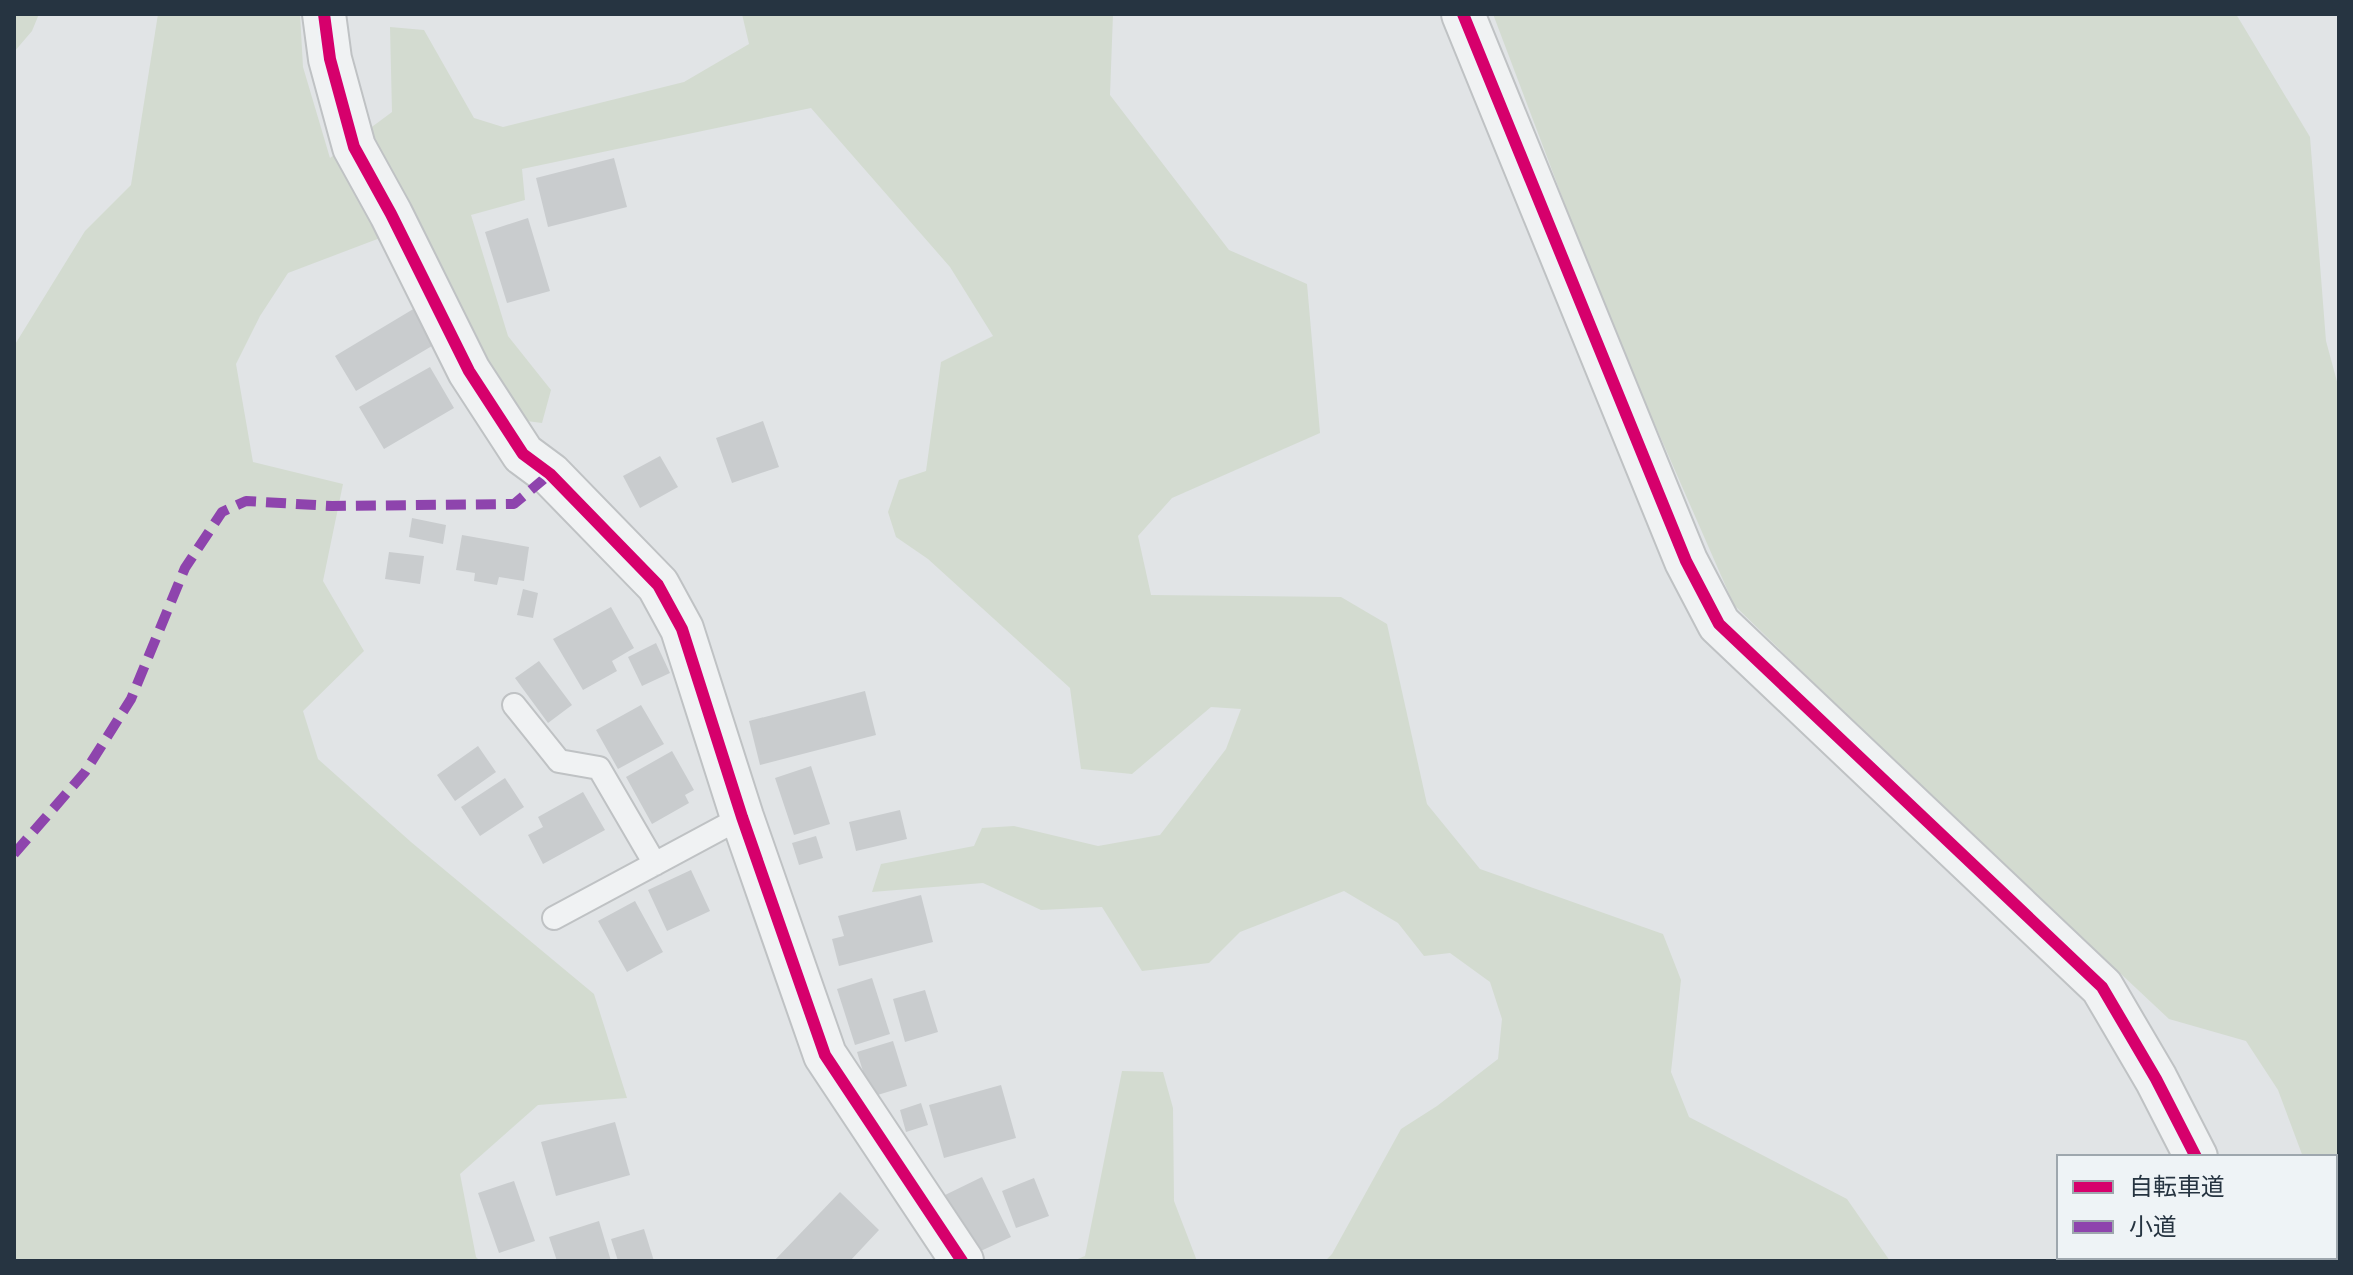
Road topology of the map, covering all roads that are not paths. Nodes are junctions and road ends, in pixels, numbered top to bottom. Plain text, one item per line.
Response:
1 (324, 14) edge
2 (1463, 14) edge
3 (514, 705) dead end
4 (742, 817) junction
5 (655, 864) junction
6 (554, 918) dead end
7 (2195, 1155) edge
8 (962, 1261) edge

1 - 4 street
2 - 7 street
3 - 5 lane
4 - 5 lane
4 - 8 street
5 - 6 lane

